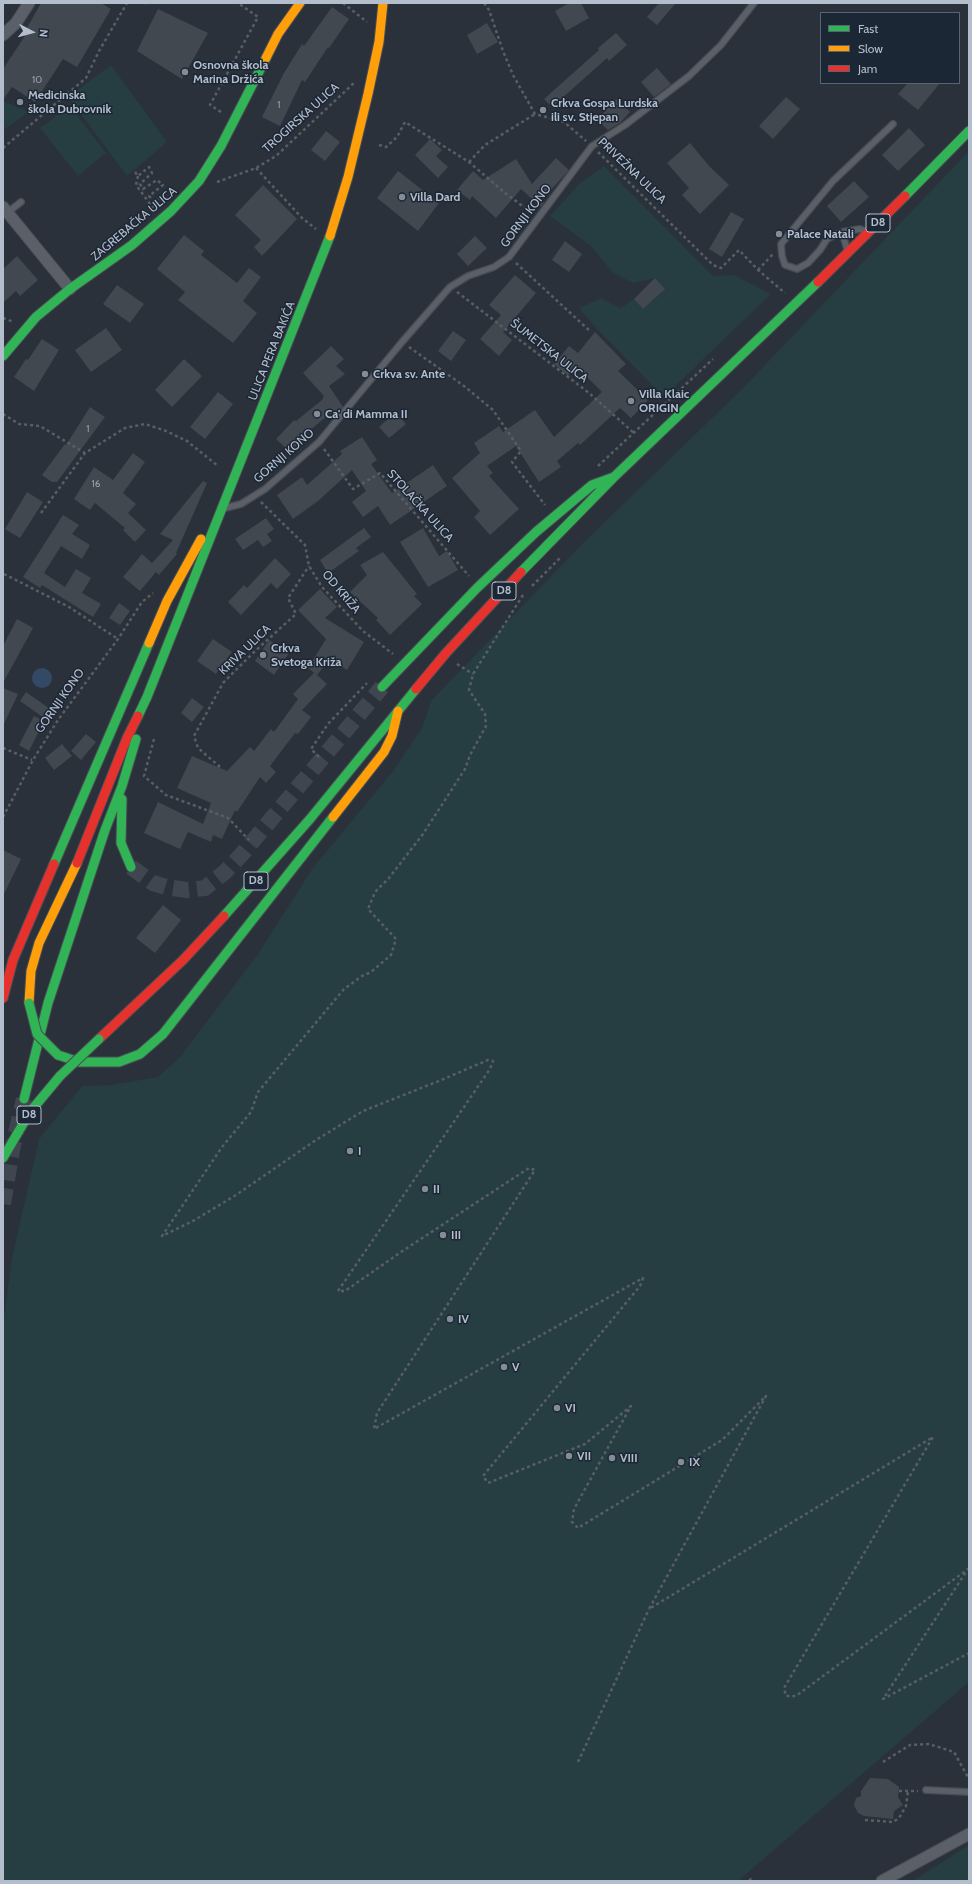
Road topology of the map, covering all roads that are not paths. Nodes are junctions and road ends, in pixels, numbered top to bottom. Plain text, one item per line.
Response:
1 (29, 3) edge
2 (300, 3) edge
3 (754, 3) edge
4 (381, 6) edge
5 (3, 35) edge
6 (893, 124) dead end
7 (969, 131) edge
8 (21, 202) dead end
9 (5, 210) edge
10 (842, 232) junction
11 (869, 233) junction
12 (847, 255) junction
13 (70, 289) junction
14 (3, 356) edge
15 (614, 477) junction
16 (220, 509) junction
17 (382, 688) tunnel mouth
18 (147, 696) junction
19 (399, 709) junction
20 (122, 786) junction
21 (131, 867) tunnel mouth
22 (3, 998) edge
23 (24, 1099) tunnel mouth
24 (3, 1158) edge
25 (926, 1790) road end
26 (969, 1792) edge
27 (969, 1834) edge
28 (882, 1881) edge

1 - 5 street
2 - 13 main road, ZAGREBAČKA ULICA
3 - 16 lane, GORNJI KONO
4 - 16 main road, ULICA PERA BAKIĆA
6 - 10 lane
7 - 11 main road, D8
8 - 9 lane
9 - 13 street
10 - 11 lane
10 - 12 lane
11 - 12 main road, D8
12 - 15 main road, D8
13 - 14 main road, ZAGREBAČKA ULICA
15 - 17 main road
15 - 19 main road, D8
16 - 18 main road, ULICA PERA BAKIĆA
16 - 22 main road
18 - 19 main road, bridge
18 - 20 main road
19 - 24 main road, D8, bridge
20 - 21 main road
20 - 23 main road
25 - 26 lane
27 - 28 street

